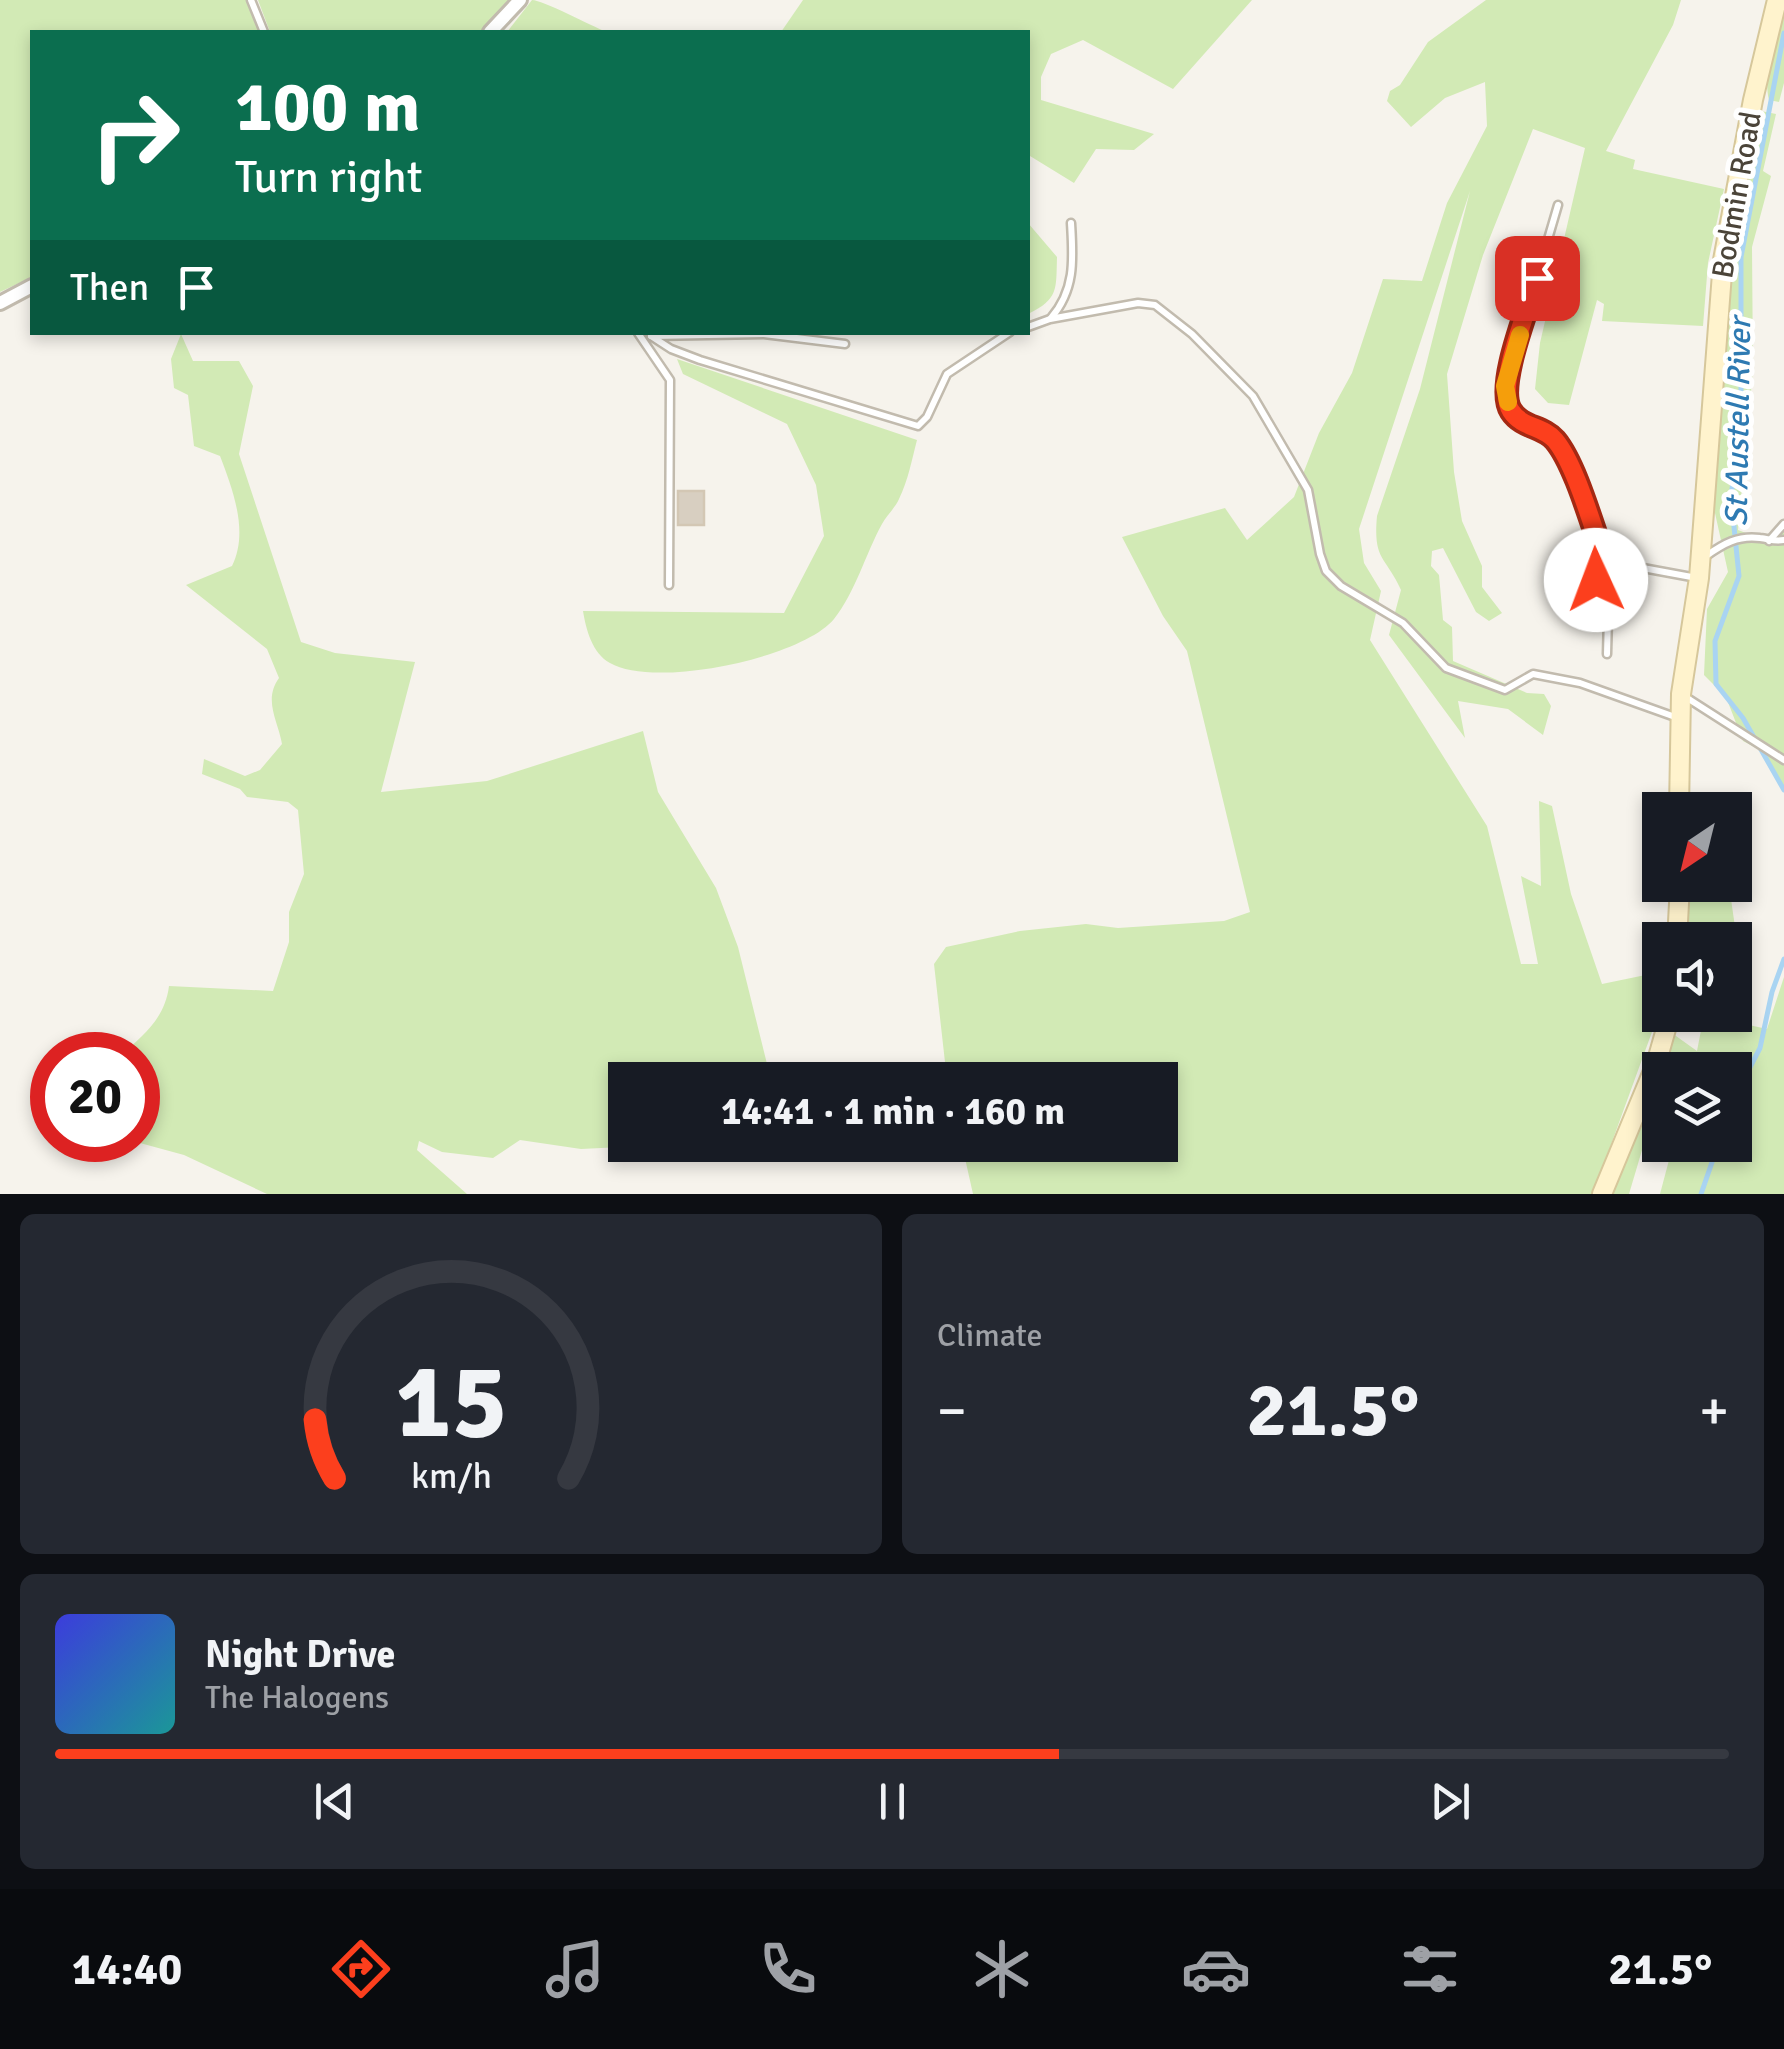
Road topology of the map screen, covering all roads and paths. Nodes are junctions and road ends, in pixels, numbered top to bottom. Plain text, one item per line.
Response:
1 (252, 0) edge
2 (520, 0) edge
3 (1777, 0) edge
4 (263, 30) edge
5 (492, 30) edge
6 (1558, 205) dead end
7 (1071, 222) dead end
8 (30, 287) edge
9 (0, 303) edge
10 (1050, 318) junction
11 (1030, 326) edge
12 (637, 335) edge
13 (646, 335) edge
14 (708, 335) edge
15 (772, 335) edge
16 (1006, 335) edge
17 (651, 336) junction
18 (846, 344) dead end
19 (1784, 524) edge
20 (1784, 540) edge
21 (1770, 541) junction
22 (1605, 561) junction
23 (1699, 569) junction
24 (669, 585) dead end
25 (1607, 654) dead end
26 (1680, 694) junction
27 (1680, 718) junction
28 (1784, 760) edge
29 (1679, 792) edge
30 (1665, 1032) edge
31 (1602, 1194) edge

1 - 4 lane
2 - 5 street
3 - 23 main road, Bodmin Road
6 - 22 lane
7 - 10 lane
8 - 9 street
10 - 11 lane
10 - 27 lane
12 - 24 lane
13 - 17 lane
14 - 17 lane
15 - 18 lane
16 - 17 lane
19 - 21 lane
20 - 21 lane
21 - 23 lane
22 - 23 lane
22 - 25 lane
23 - 26 main road, Bodmin Road
26 - 27 main road, Bodmin Road
26 - 28 lane
27 - 29 main road, Bodmin Road
30 - 31 main road

